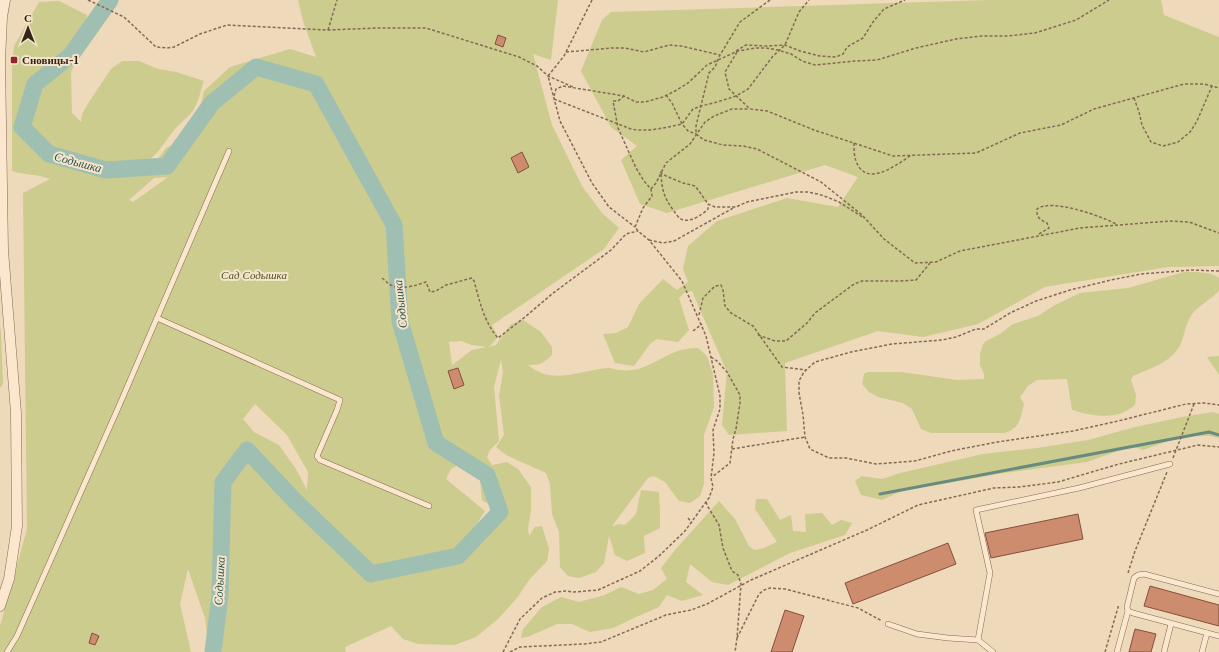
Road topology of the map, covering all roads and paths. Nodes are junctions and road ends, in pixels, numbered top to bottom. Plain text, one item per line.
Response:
1 (5, 0) edge
2 (88, 0) edge
3 (337, 0) edge
4 (592, 0) edge
5 (770, 0) edge
6 (809, 0) edge
7 (905, 0) edge
8 (1109, 0) edge
9 (328, 30) junction
10 (0, 44) edge
11 (785, 45) junction
12 (779, 50) junction
13 (738, 51) junction
14 (566, 52) junction
15 (731, 54) junction
16 (720, 55) junction
17 (717, 61) junction
18 (548, 76) junction
19 (1212, 86) junction
20 (574, 88) junction
21 (1219, 88) edge
22 (666, 95) junction
23 (554, 96) junction
24 (624, 96) junction
25 (736, 96) junction
26 (1134, 98) junction
27 (554, 99) junction
28 (701, 106) junction
29 (750, 109) junction
30 (616, 122) junction
31 (682, 124) junction
32 (696, 134) junction
33 (854, 143) junction
34 (229, 151) dead end
35 (910, 156) junction
36 (660, 172) junction
37 (650, 189) junction
38 (708, 204) junction
39 (736, 207) junction
40 (865, 218) junction
41 (1117, 224) junction
42 (635, 227) junction
43 (638, 232) junction
44 (1219, 233) edge
45 (1037, 235) junction
46 (649, 240) junction
47 (930, 262) junction
48 (1219, 271) edge
49 (382, 278) dead end
50 (699, 316) junction
51 (157, 318) junction
52 (702, 324) junction
53 (693, 331) dead end
54 (758, 334) junction
55 (711, 357) junction
56 (806, 370) junction
57 (1194, 403) junction
58 (1219, 405) edge
59 (805, 437) junction
60 (1219, 447) edge
61 (731, 450) junction
62 (1176, 451) junction
63 (1170, 464) junction
64 (711, 478) junction
65 (706, 502) junction
66 (429, 506) dead end
67 (688, 518) dead end
68 (692, 523) junction
69 (1129, 573) dead end
70 (740, 586) junction
71 (1219, 594) edge
72 (1120, 602) dead end
73 (0, 606) edge
74 (1128, 611) junction
75 (888, 624) joint
76 (1171, 624) junction
77 (1207, 633) junction
78 (1219, 636) edge
79 (738, 638) junction
80 (978, 640) junction
81 (7, 652) edge
82 (502, 652) edge
83 (510, 652) edge
84 (735, 652) edge
85 (993, 652) edge
86 (1105, 652) edge
87 (1117, 652) edge
88 (1164, 652) edge
89 (1202, 652) edge

1 - 10 street
2 - 9 path
3 - 9 path
4 - 14 path
5 - 16 path
6 - 11 path
7 - 11 path
8 - 12 path
9 - 18 path
10 - 73 street
11 - 12 path
11 - 15 path
12 - 13 path
12 - 25 path
13 - 15 path
13 - 25 path
14 - 16 path
14 - 18 path
15 - 17 path
16 - 17 path
17 - 22 path
17 - 28 path
18 - 20 path
18 - 23 path
19 - 21 path
19 - 26 path
19 - 26 path
20 - 23 path
20 - 24 path
22 - 24 path
22 - 31 path
23 - 27 path
24 - 30 path
25 - 28 path
25 - 29 path
26 - 35 path
27 - 30 path
27 - 42 path
28 - 31 path
28 - 32 path
29 - 32 path
29 - 33 path
30 - 31 path
30 - 37 path
31 - 32 path
32 - 36 path
32 - 40 path
33 - 35 path
33 - 35 path
34 - 51 lane
36 - 37 path
36 - 38 path
36 - 38 path
37 - 42 path
38 - 39 path
39 - 40 path
39 - 46 path
40 - 47 path
41 - 44 path
41 - 45 path
41 - 45 path
42 - 43 path
43 - 46 path
43 - 49 path
45 - 47 path
46 - 50 path
47 - 54 path
48 - 56 path
50 - 52 path
50 - 54 path
51 - 66 lane
51 - 81 lane
52 - 53 path
52 - 55 path
54 - 56 path
55 - 61 path
55 - 64 path
56 - 59 path
57 - 58 path
57 - 59 path
57 - 62 path
59 - 61 path
60 - 62 path
61 - 64 path
62 - 63 path
62 - 70 path
63 - 69 path
63 - 80 lane
64 - 65 path
65 - 68 path
65 - 70 path
67 - 68 path
68 - 82 path
70 - 79 path
70 - 83 path
71 - 74 lane
72 - 86 path
74 - 76 lane
74 - 87 lane
75 - 79 path
75 - 80 lane
76 - 77 lane
76 - 88 lane
77 - 78 lane
77 - 89 lane
79 - 84 path
80 - 85 lane

